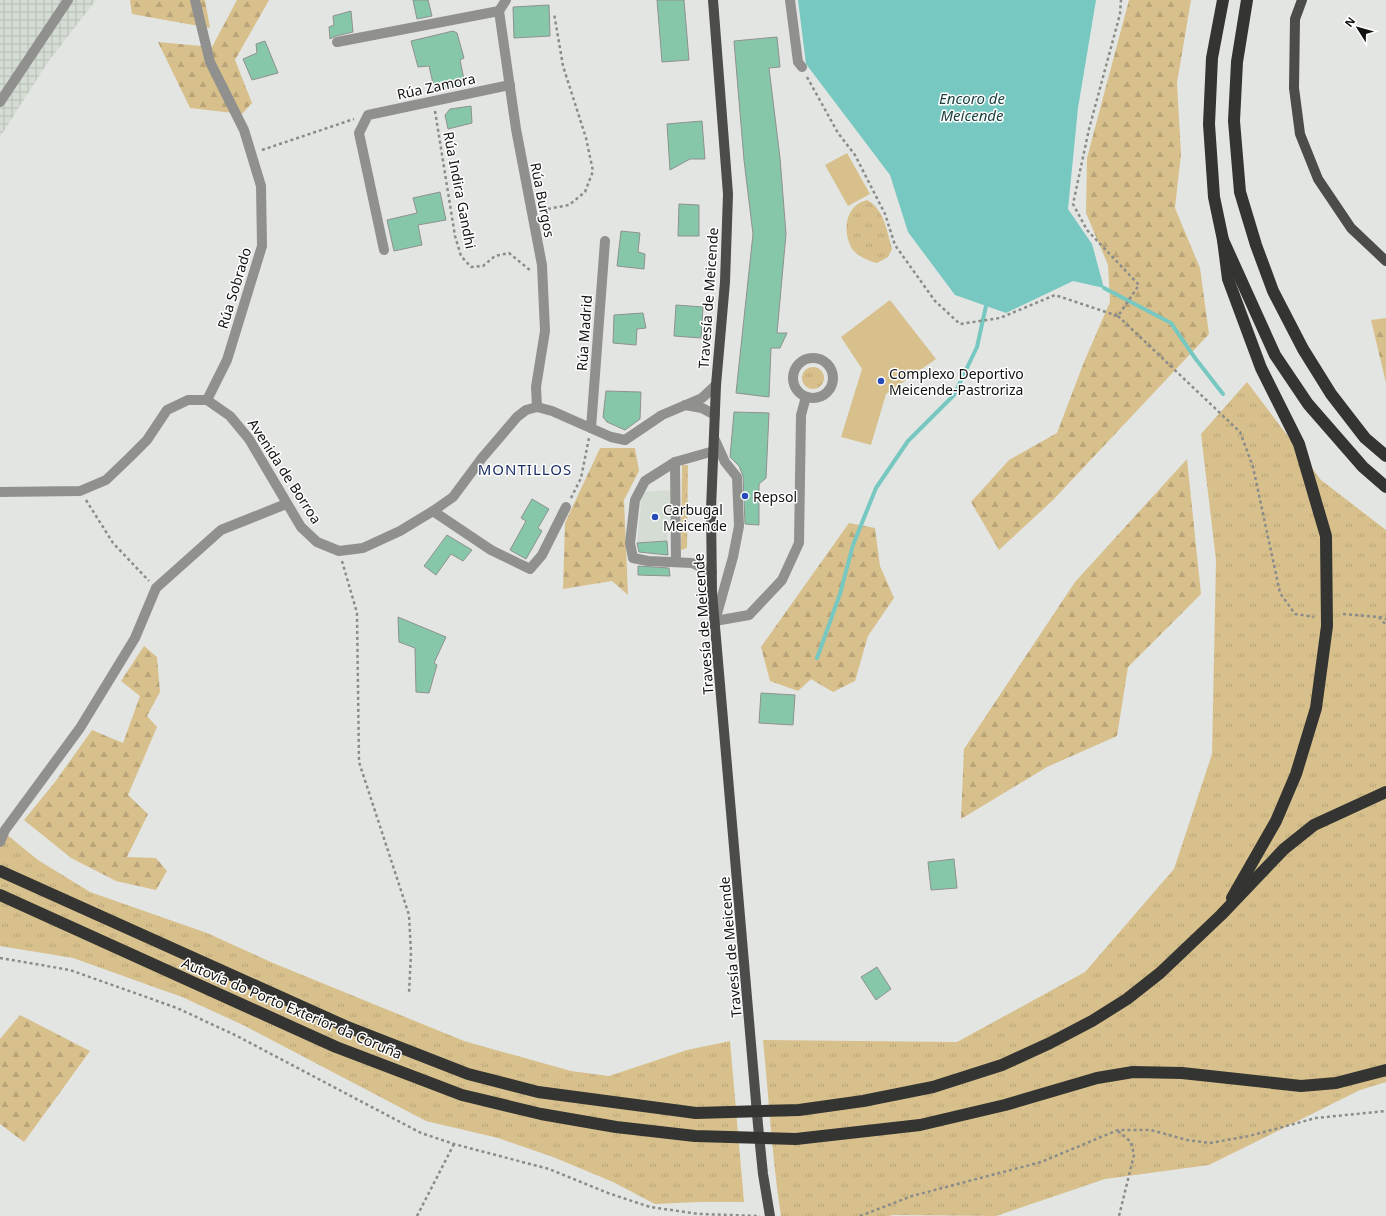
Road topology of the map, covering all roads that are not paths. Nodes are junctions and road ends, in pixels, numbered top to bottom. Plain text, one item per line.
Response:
1 (68, 0) edge
2 (194, 0) edge
3 (506, 0) edge
4 (713, 0) edge
5 (790, 0) edge
6 (1223, 0) edge
7 (1247, 0) edge
8 (1302, 0) edge
9 (499, 11) junction
10 (337, 42) dead end
11 (802, 68) road end
12 (510, 85) junction
13 (0, 102) edge
14 (1223, 240) junction
15 (606, 241) dead end
16 (384, 250) dead end
17 (1386, 261) edge
18 (716, 385) junction
19 (806, 397) dead end
20 (207, 400) junction
21 (683, 405) junction
22 (537, 407) junction
23 (715, 415) junction
24 (591, 428) junction
25 (715, 440) junction
26 (714, 451) junction
27 (1386, 456) edge
28 (675, 462) junction
29 (1386, 487) edge
30 (0, 492) edge
31 (286, 504) junction
32 (566, 507) road end
33 (433, 512) junction
34 (676, 562) junction
35 (712, 572) junction
36 (715, 621) junction
37 (1386, 792) edge
38 (0, 842) edge
39 (0, 871) edge
40 (0, 895) edge
41 (1221, 914) junction
42 (1386, 1070) edge
43 (770, 1216) edge

1 - 13 street
2 - 20 street, Rúa Sobrado
3 - 9 street
4 - 18 main road, Travesía de Meicende
5 - 11 street
6 - 14 highway
7 - 27 highway
8 - 17 main road
9 - 10 street
9 - 12 street, Rúa Burgos
12 - 16 street, Rúa Zamora
12 - 22 street, Rúa Burgos
14 - 29 highway
14 - 41 highway
15 - 24 street, Rúa Madrid
18 - 21 street
18 - 23 main road, Travesía de Meicende
19 - 36 street
20 - 30 street
20 - 31 street, Avenida de Borroa
21 - 23 street
21 - 24 street
22 - 24 street
22 - 33 street, Avenida de Borroa
23 - 25 main road, Travesía de Meicende
25 - 26 main road, Travesía de Meicende
25 - 36 street
26 - 28 street
26 - 35 main road, Travesía de Meicende
28 - 34 street
28 - 34 street
31 - 33 street, Avenida de Borroa
31 - 38 street
32 - 33 street
34 - 35 street
35 - 36 main road, Travesía de Meicende
36 - 43 main road, Travesía de Meicende
37 - 41 highway
39 - 41 highway, Autovía do Porto Exterior da Coruña
40 - 42 highway, Autovía do Porto Exterior da Coruña

